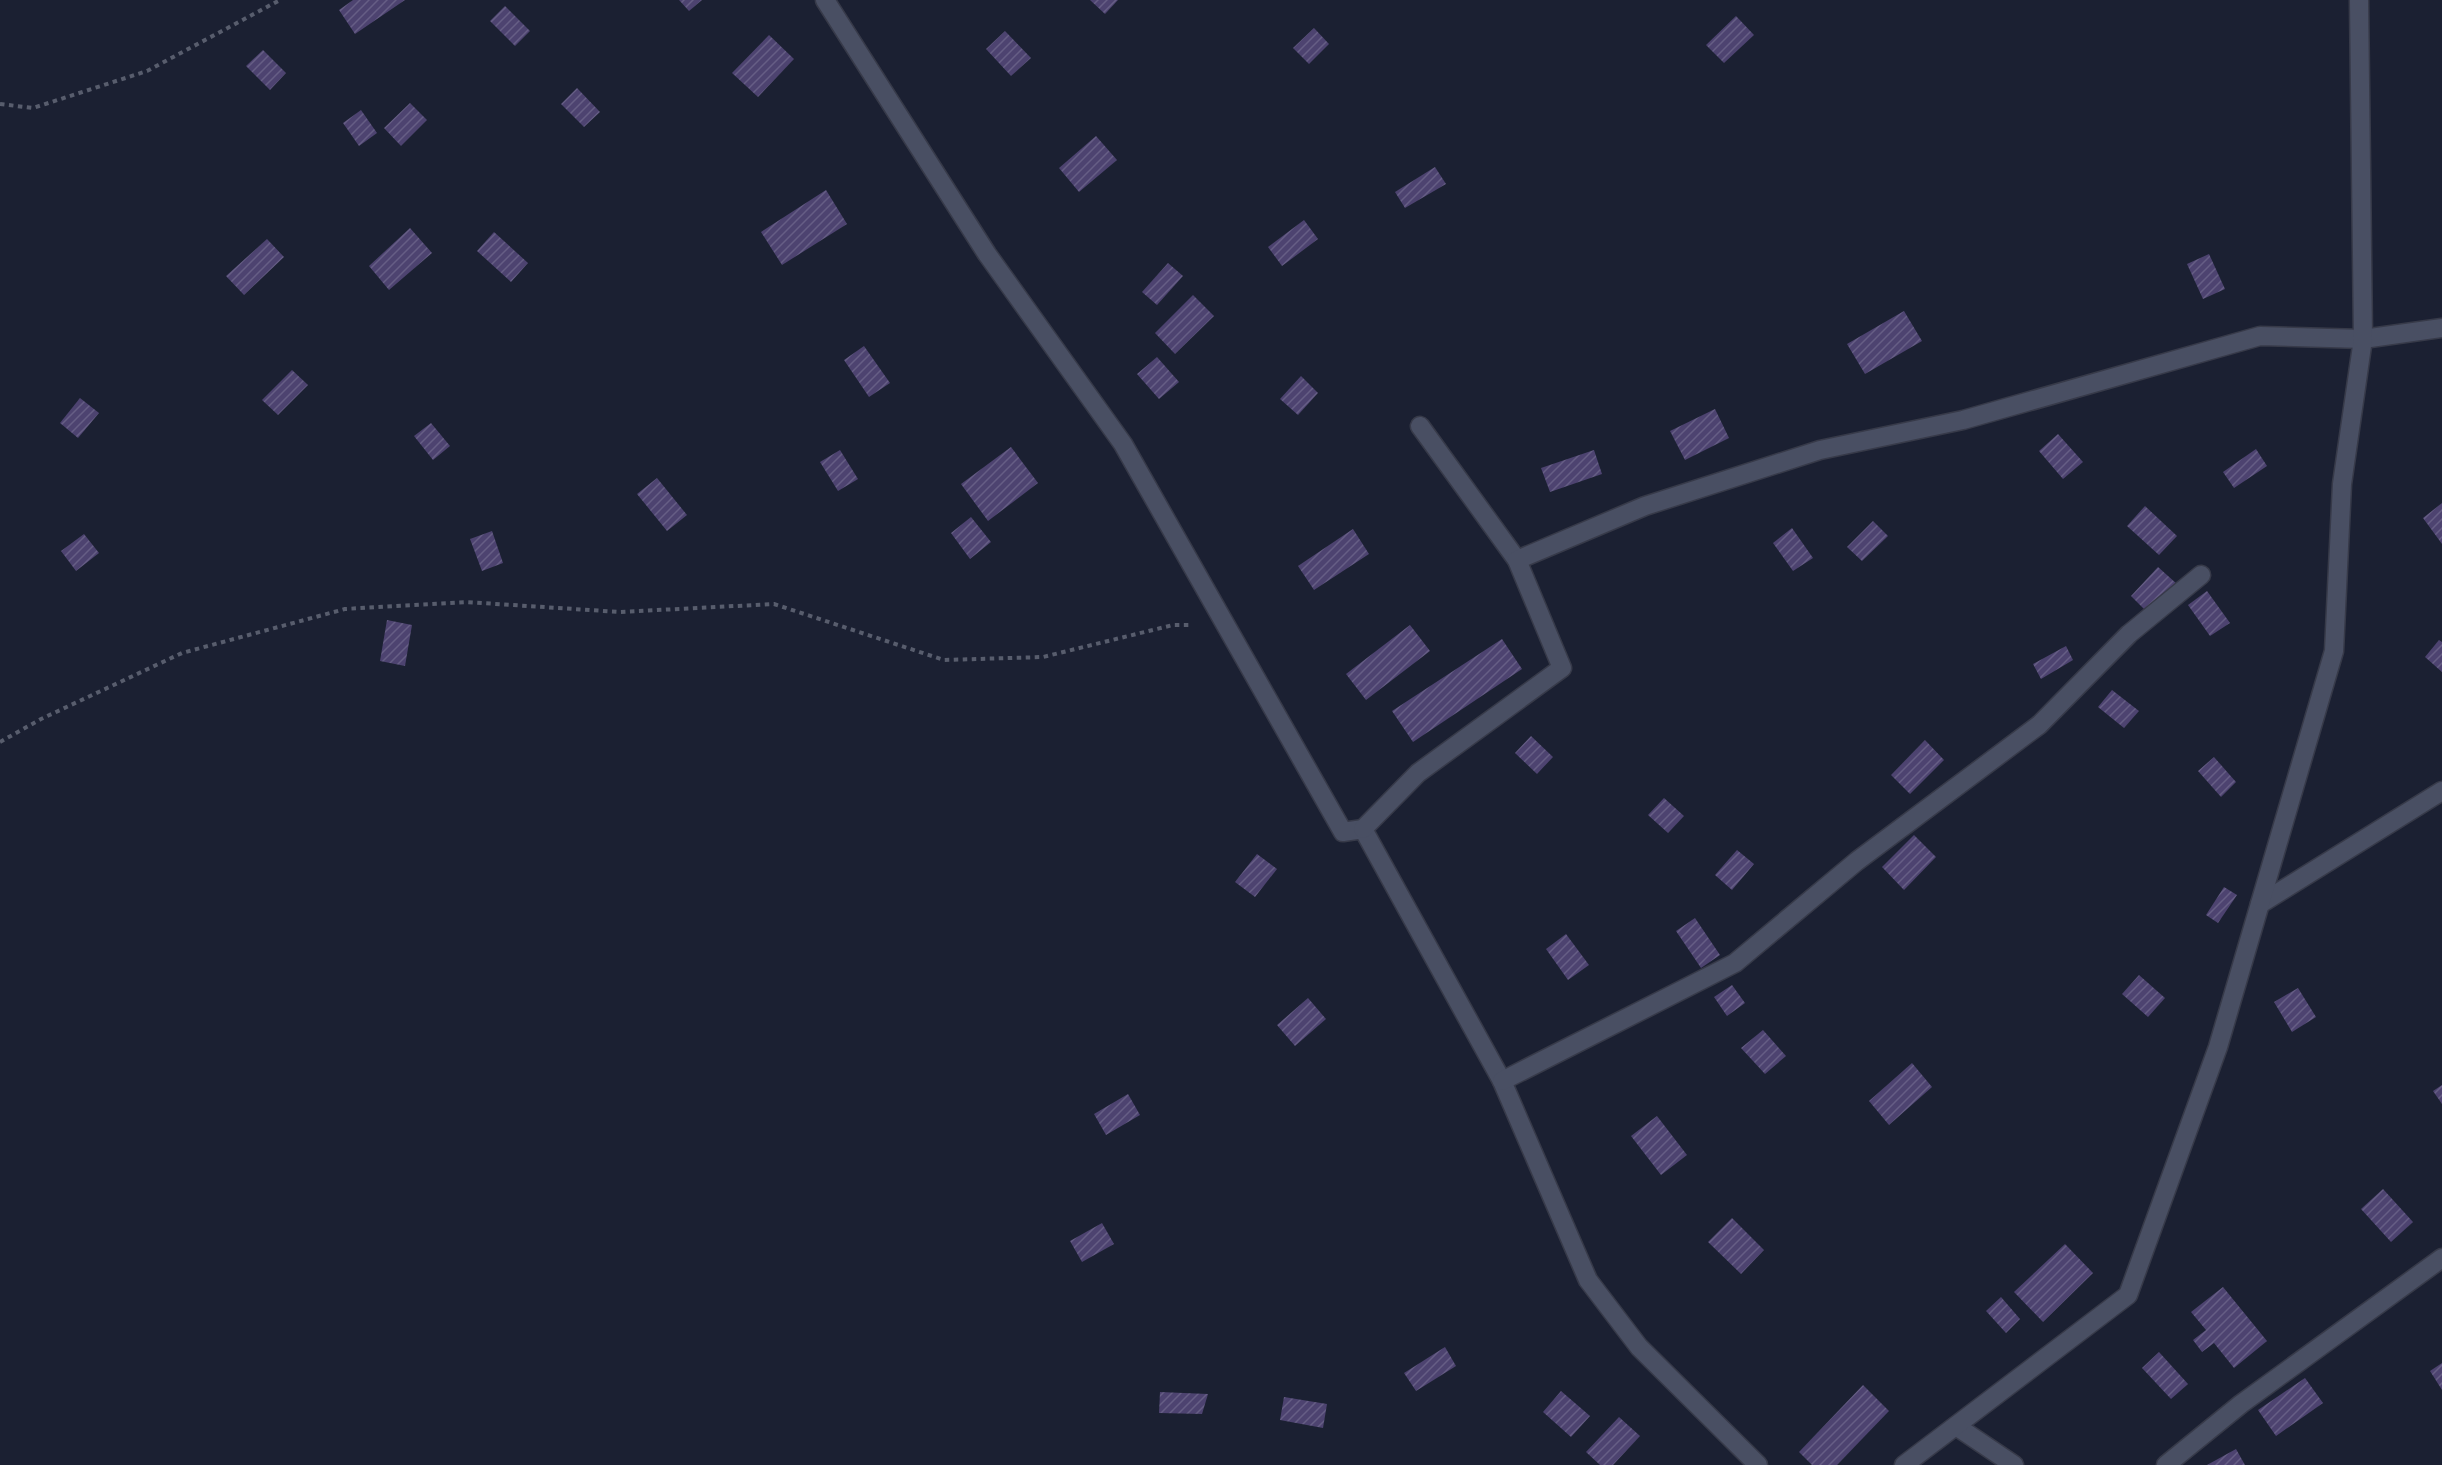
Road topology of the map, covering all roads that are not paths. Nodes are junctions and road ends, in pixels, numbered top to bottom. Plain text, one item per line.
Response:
1 (825, 0) edge
2 (2359, 0) edge
3 (2442, 328) edge
4 (2363, 339) junction
5 (1420, 426) dead end
6 (1517, 560) junction
7 (2201, 575) dead end
8 (2442, 791) edge
9 (1363, 829) junction
10 (2260, 904) junction
11 (1502, 1081) junction
12 (2442, 1258) edge
13 (1956, 1426) junction
14 (1758, 1465) edge
15 (1904, 1465) edge
16 (2014, 1465) edge
17 (2166, 1465) edge

1 - 9 street
2 - 4 street
3 - 4 street
4 - 6 street
4 - 10 street
5 - 6 street
6 - 9 street
7 - 11 street
8 - 10 street
9 - 11 street
10 - 13 street
11 - 14 street
12 - 17 street
13 - 15 street
13 - 16 street

